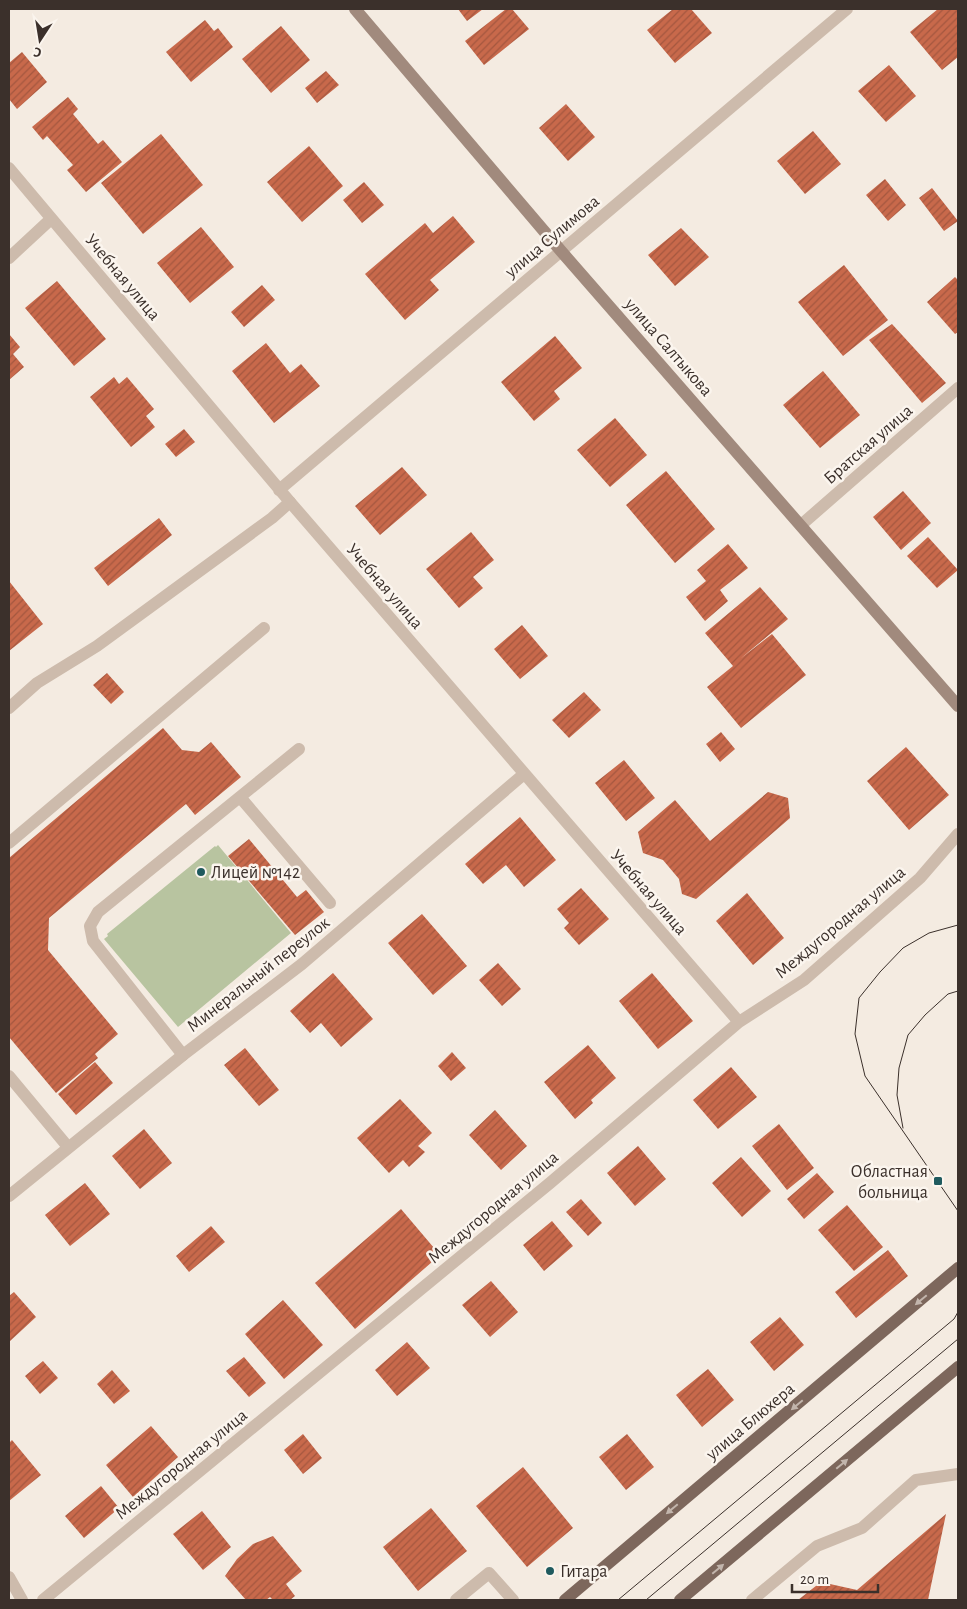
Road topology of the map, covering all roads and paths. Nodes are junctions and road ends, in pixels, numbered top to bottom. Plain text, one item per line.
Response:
1 (355, 9) edge
2 (847, 9) edge
3 (9, 168) edge
4 (51, 219) junction
5 (561, 251) junction
6 (9, 258) edge
7 (958, 388) edge
8 (279, 490) junction
9 (290, 502) junction
10 (801, 525) junction
11 (264, 628) dead end
12 (958, 706) edge
13 (9, 708) edge
14 (299, 750) dead end
15 (524, 774) junction
16 (240, 797) junction
17 (958, 834) edge
18 (9, 843) edge
19 (330, 903) dead end
20 (739, 1022) junction
21 (183, 1055) junction
22 (9, 1076) edge
23 (68, 1147) junction
24 (9, 1196) edge
25 (958, 1268) edge
26 (958, 1368) edge
27 (958, 1474) edge
28 (9, 1577) edge
29 (22, 1600) edge
30 (43, 1600) edge
31 (456, 1600) edge
32 (513, 1600) edge
33 (565, 1600) edge
34 (680, 1600) edge
35 (752, 1600) edge

1 - 5 main road, улица Салтыкова
2 - 5 street, улица Сулимова
3 - 4 street, Учебная улица
4 - 6 street
4 - 8 street, Учебная улица
5 - 8 street, улица Сулимова
5 - 10 main road, улица Салтыкова
7 - 10 street, Братская улица
8 - 9 street, Учебная улица
9 - 13 street
9 - 15 street, Учебная улица
10 - 12 main road, улица Салтыкова
11 - 18 street
14 - 16 street
15 - 20 street, Учебная улица
15 - 21 street, Минеральный переулок
16 - 19 street
16 - 21 street
17 - 20 street, Междугородная улица
20 - 30 street, Междугородная улица
21 - 23 street, Минеральный переулок
22 - 23 street
23 - 24 street, Минеральный переулок
25 -> 33 main road, улица Блюхера
34 -> 26 main road
27 - 35 street
28 - 29 street
31 - 32 street

